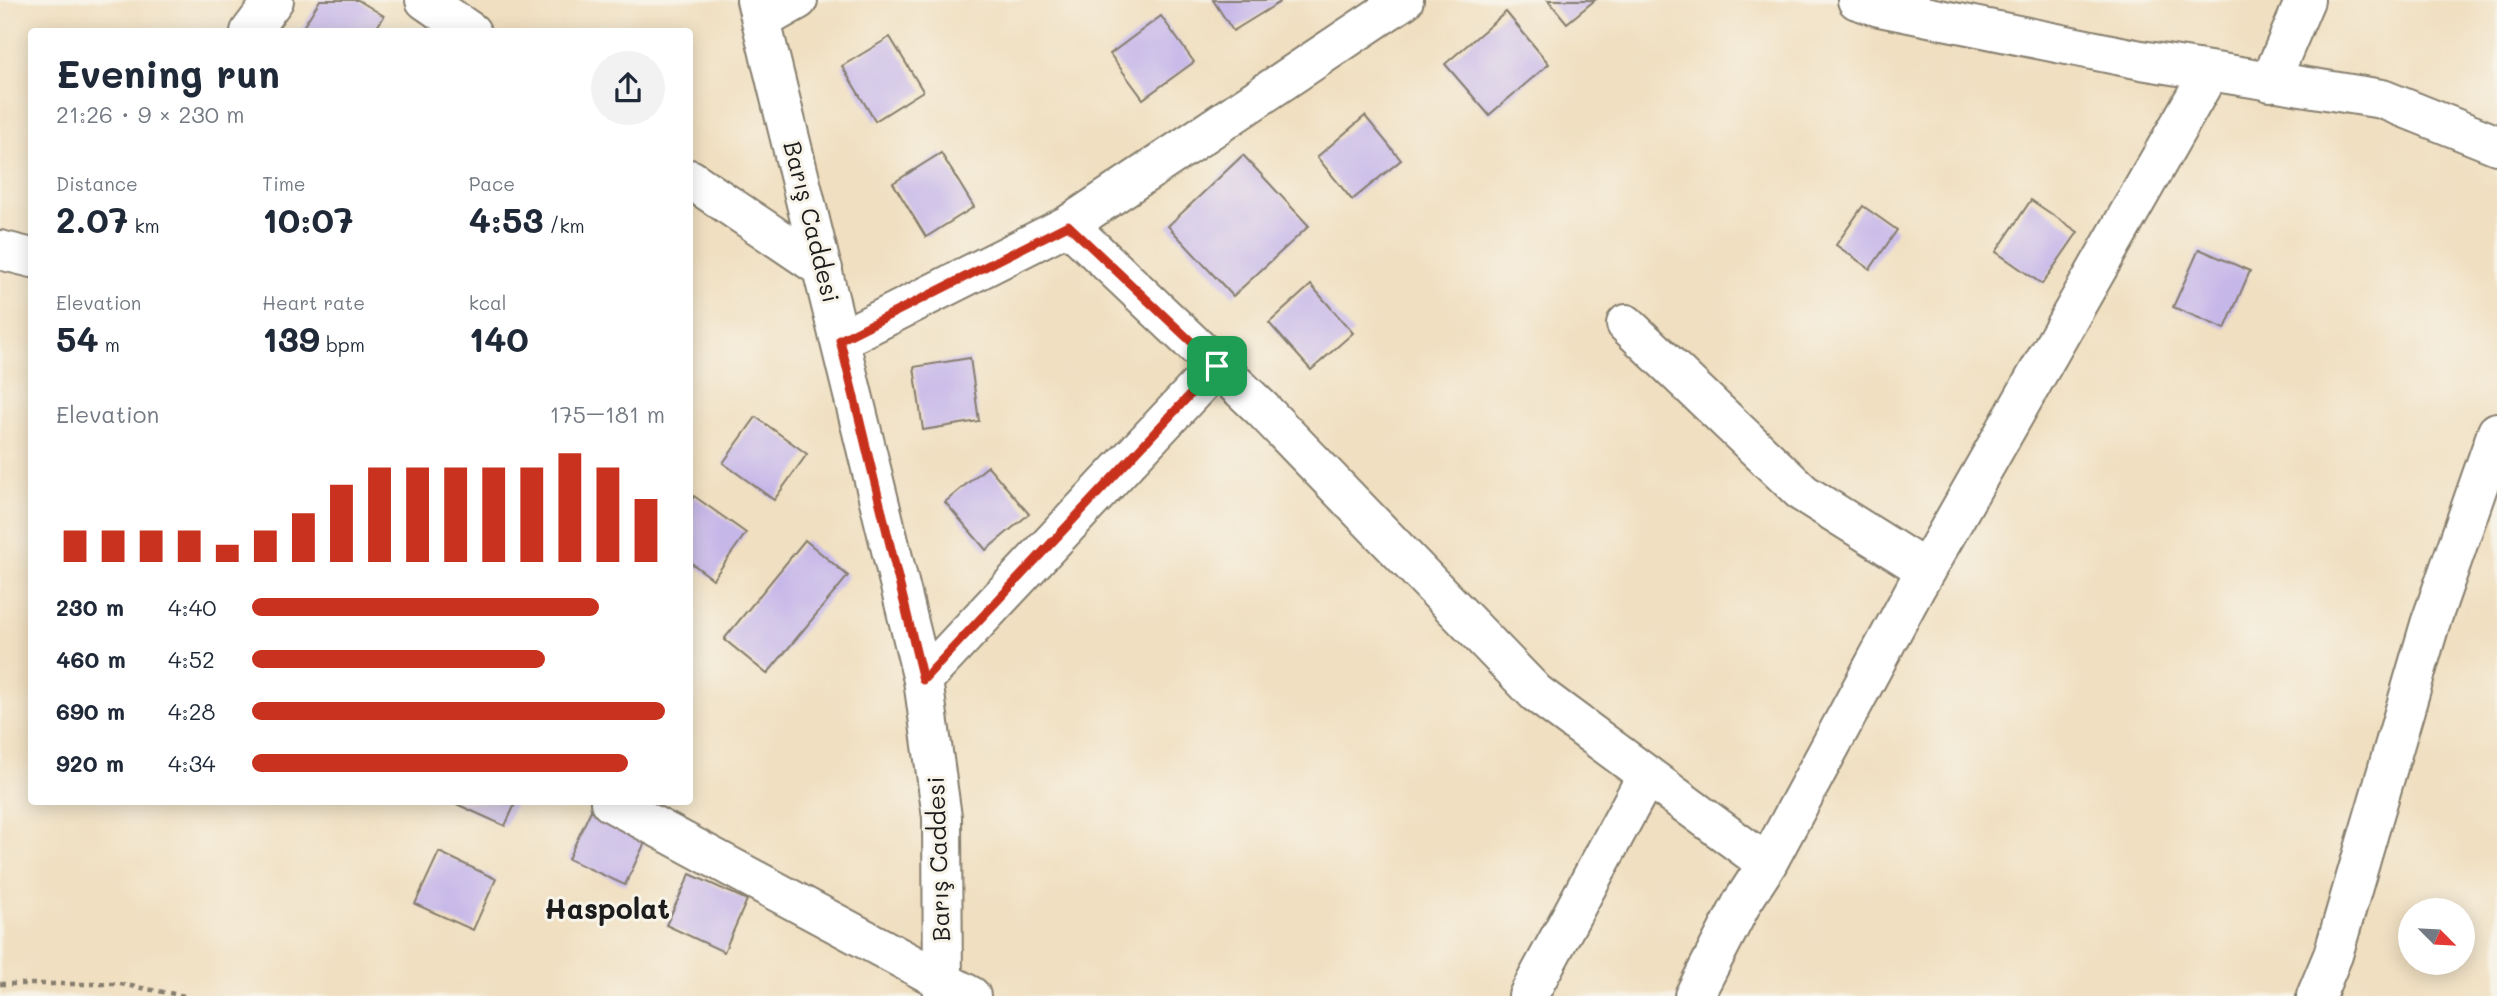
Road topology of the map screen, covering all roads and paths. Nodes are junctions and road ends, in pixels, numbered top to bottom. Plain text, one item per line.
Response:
1 (274, 0) edge
2 (425, 0) edge
3 (798, 0) edge
4 (1404, 0) edge
5 (1857, 0) edge
6 (2305, 0) edge
7 (759, 10) edge
8 (1941, 10) edge
9 (253, 28) edge
10 (465, 28) edge
11 (2210, 71) junction
12 (2270, 82) junction
13 (2497, 145) edge
14 (693, 181) edge
15 (1068, 225) junction
16 (0, 250) edge
17 (28, 257) edge
18 (823, 270) junction
19 (1626, 324) dead end
20 (840, 340) junction
21 (1217, 366) junction
22 (2497, 432) edge
23 (1926, 570) junction
24 (923, 680) junction
25 (1647, 775) junction
26 (615, 805) edge
27 (1767, 864) junction
28 (0, 984) edge
29 (952, 991) edge
30 (185, 996) edge
31 (1528, 996) edge
32 (1694, 996) edge
33 (2316, 996) edge

1 - 9 street
2 - 10 street
3 - 7 street
4 - 15 street
5 - 8 street
6 - 12 street
7 - 18 street, Barış Caddesi
8 - 11 street
11 - 12 street
11 - 23 street
12 - 13 street
14 - 18 street
15 - 20 street
15 - 21 street
16 - 17 street
18 - 20 street, Barış Caddesi
19 - 23 street
20 - 24 street, Barış Caddesi
21 - 24 street
21 - 25 street
22 - 33 street
23 - 27 street
24 - 29 street, Barış Caddesi
25 - 27 street
25 - 31 street
26 - 29 street
27 - 32 street
28 - 30 path

